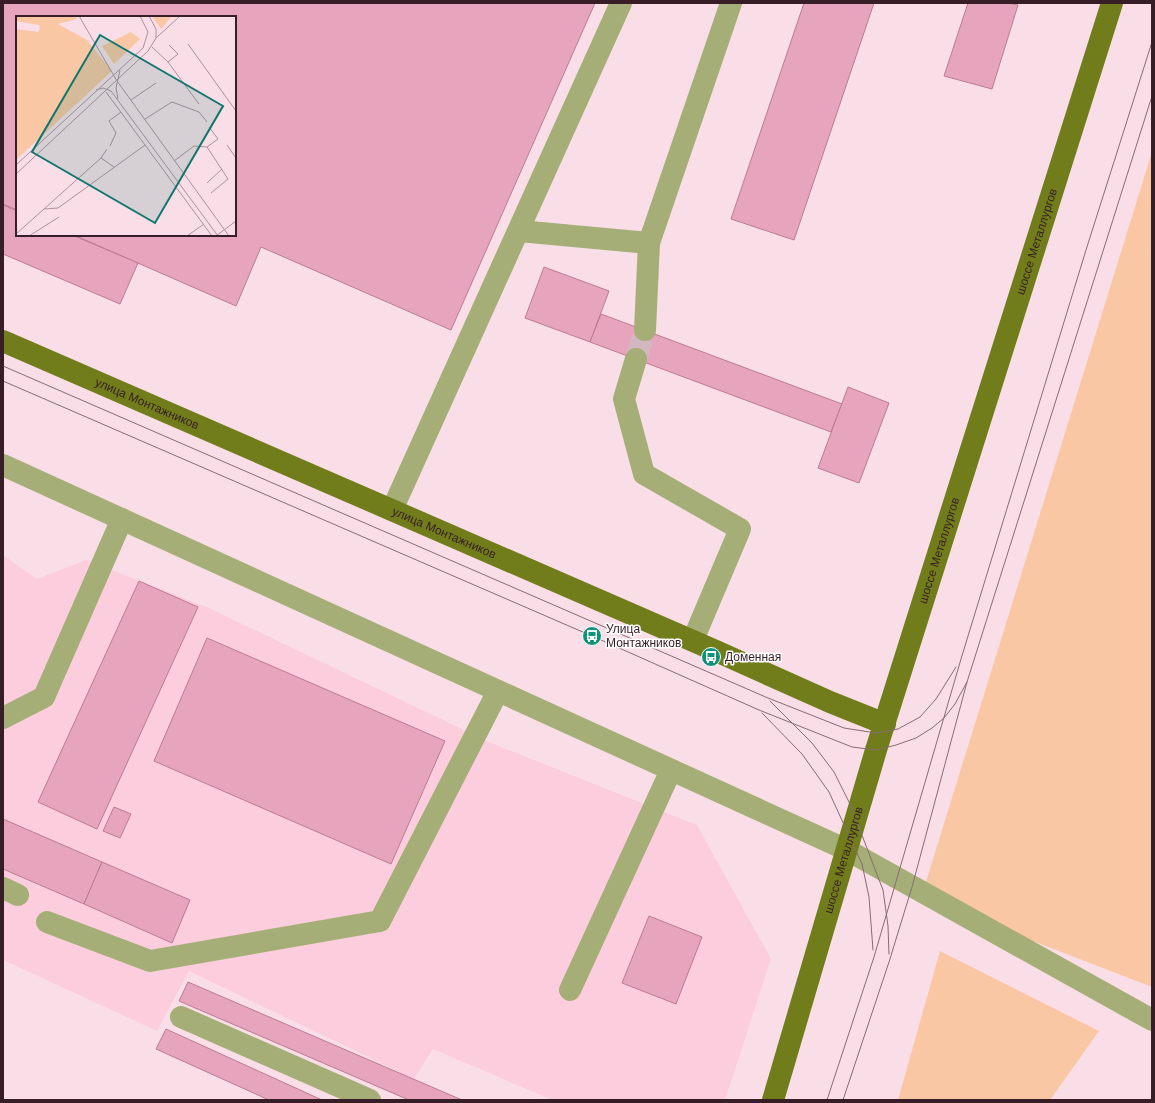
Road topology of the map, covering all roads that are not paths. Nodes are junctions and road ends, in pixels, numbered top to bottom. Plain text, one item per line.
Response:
1 (621, 3) edge
2 (730, 3) edge
3 (1112, 3) edge
4 (519, 231) junction
5 (649, 243) junction
6 (645, 330) tunnel mouth
7 (3, 341) edge
8 (636, 359) tunnel mouth
9 (3, 465) edge
10 (392, 510) junction
11 (122, 519) junction
12 (693, 640) junction
13 (498, 691) junction
14 (3, 718) edge
15 (885, 724) junction
16 (671, 770) junction
17 (847, 850) junction
18 (47, 922) dead end
19 (570, 990) dead end
20 (181, 1017) dead end
21 (1152, 1020) edge
22 (370, 1100) edge
23 (773, 1100) edge

1 - 4 lane
2 - 5 lane
3 - 15 main road, шоссе Металлургов
4 - 5 lane
4 - 10 lane
5 - 6 lane
7 - 10 main road, улица Монтажников
8 - 12 lane
9 - 11 lane
10 - 12 main road, улица Монтажников
11 - 13 lane
11 - 14 lane
12 - 15 main road, улица Монтажников
13 - 16 lane
13 - 18 lane
15 - 17 main road, шоссе Металлургов
16 - 17 lane
16 - 19 lane
17 - 21 lane
17 - 23 main road, шоссе Металлургов
20 - 22 lane

